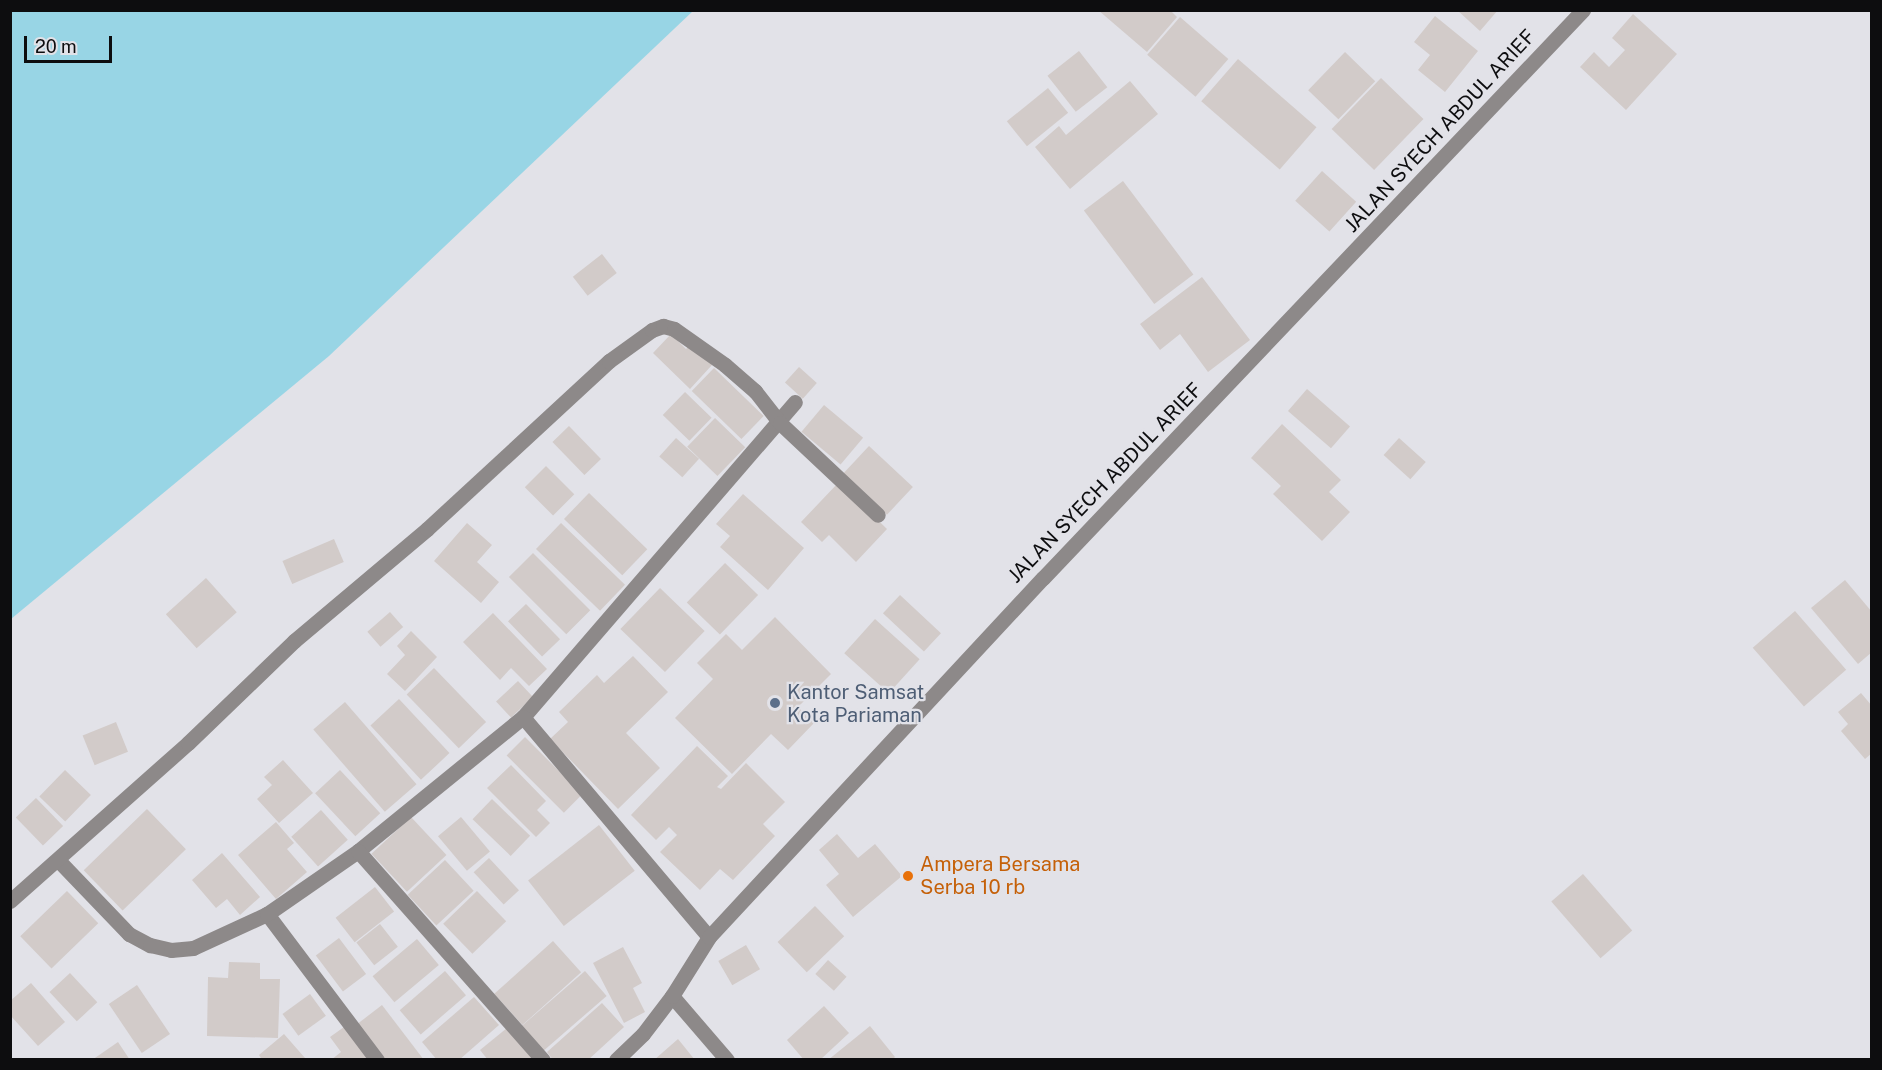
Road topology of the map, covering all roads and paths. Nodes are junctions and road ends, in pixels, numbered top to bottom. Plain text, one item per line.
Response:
1 (1583, 10) edge
2 (795, 402) dead end
3 (780, 423) junction
4 (878, 515) dead end
5 (523, 717) junction
6 (358, 851) junction
7 (58, 860) junction
8 (10, 901) edge
9 (267, 914) junction
10 (709, 938) junction
11 (672, 996) junction
12 (377, 1059) edge
13 (543, 1059) edge
14 (616, 1059) edge
15 (727, 1059) edge

1 - 10 street, JALAN SYECH ABDUL ARIEF
2 - 3 street
3 - 4 street
3 - 5 street
3 - 7 street
5 - 6 street
5 - 10 street
6 - 9 street
6 - 13 street
7 - 8 street
7 - 9 street
9 - 12 street
10 - 11 street, JALAN SYECH ABDUL ARIEF
11 - 14 street, JALAN SYECH ABDUL ARIEF
11 - 15 street

